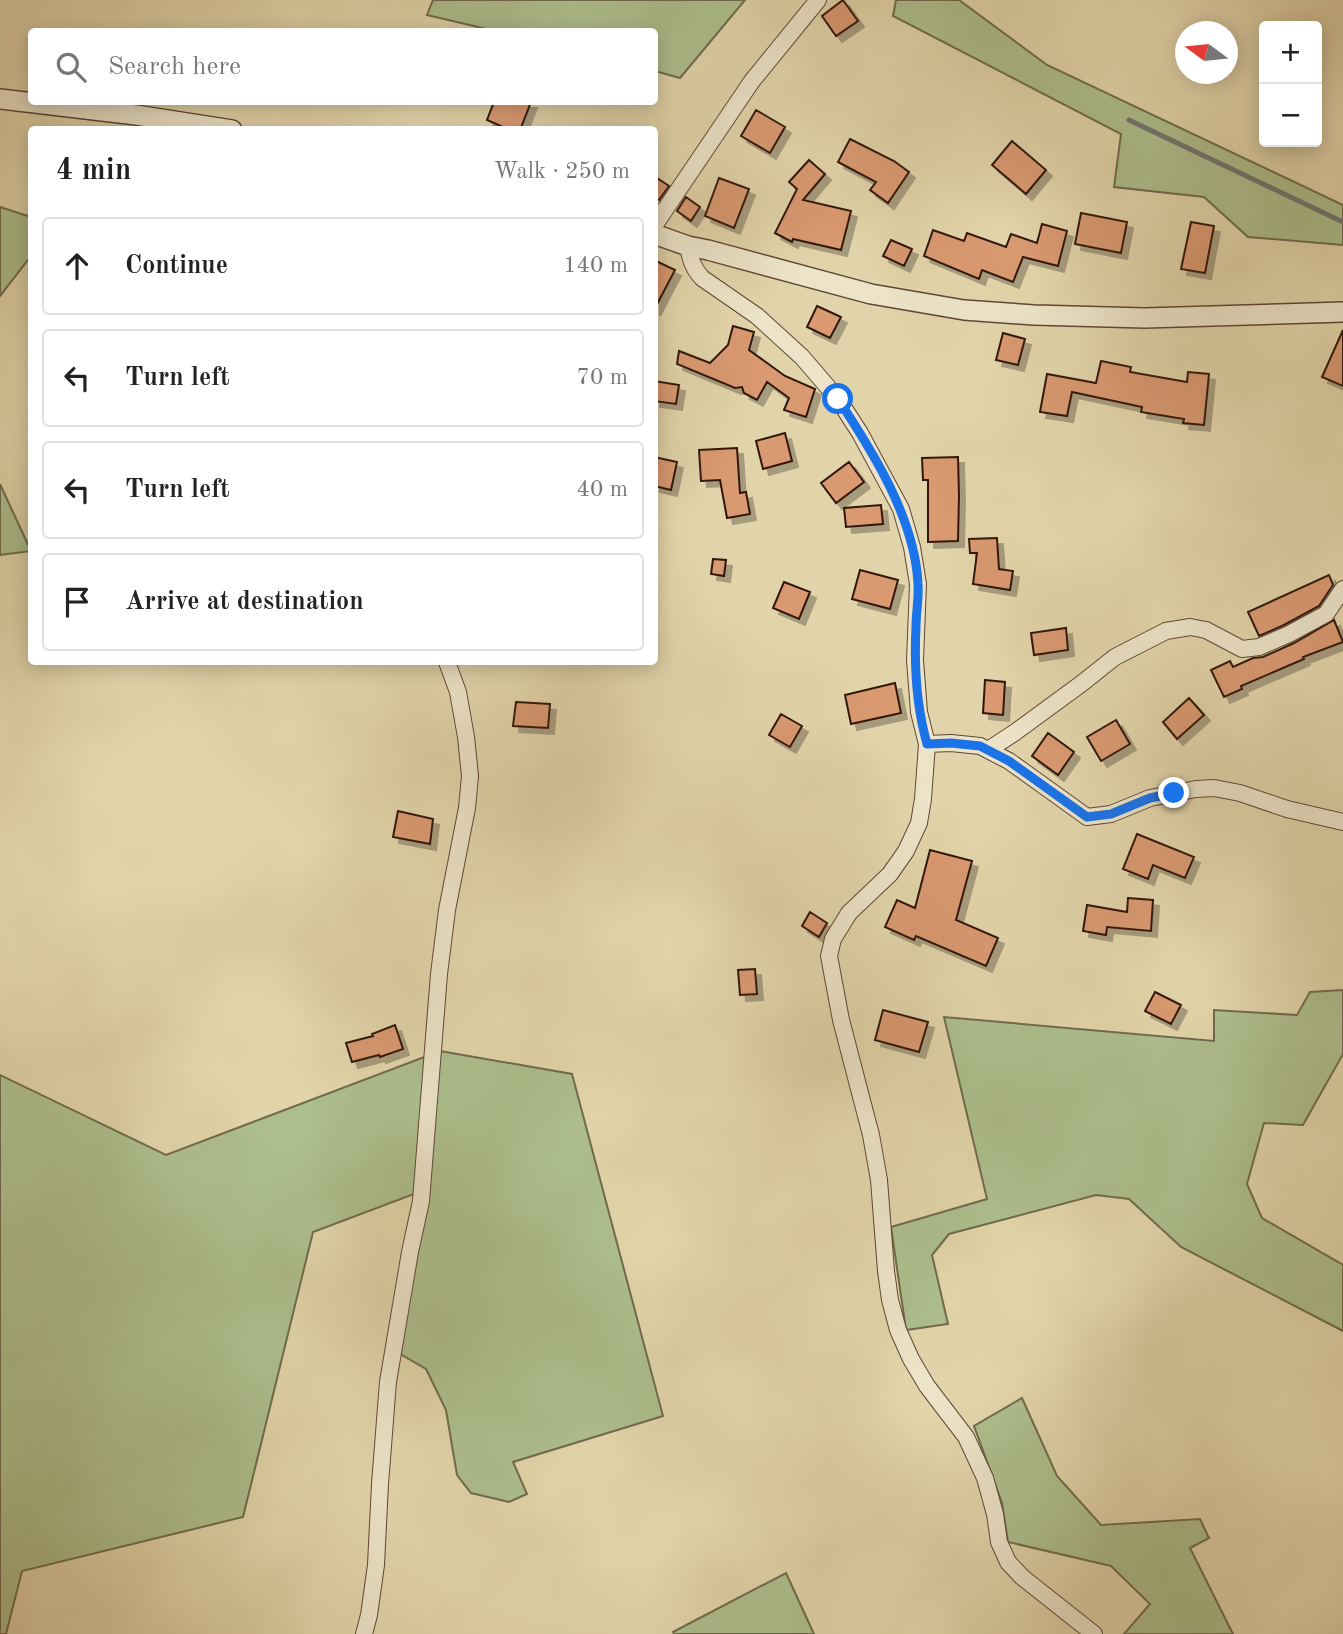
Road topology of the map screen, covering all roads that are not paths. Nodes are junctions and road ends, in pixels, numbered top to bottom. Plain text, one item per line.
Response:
1 (818, 0) edge
2 (0, 99) edge
3 (28, 102) edge
4 (52, 105) edge
5 (208, 126) edge
6 (658, 220) edge
7 (658, 235) edge
8 (688, 246) junction
9 (1343, 312) edge
10 (1343, 589) edge
11 (448, 665) edge
12 (927, 744) junction
13 (988, 750) junction
14 (1343, 822) edge
15 (364, 1634) edge
16 (1094, 1634) edge

1 - 6 street
2 - 3 street
4 - 5 street
7 - 8 street
8 - 9 street
8 - 12 street
10 - 13 street
11 - 15 street
12 - 13 street
12 - 16 street
13 - 14 street

